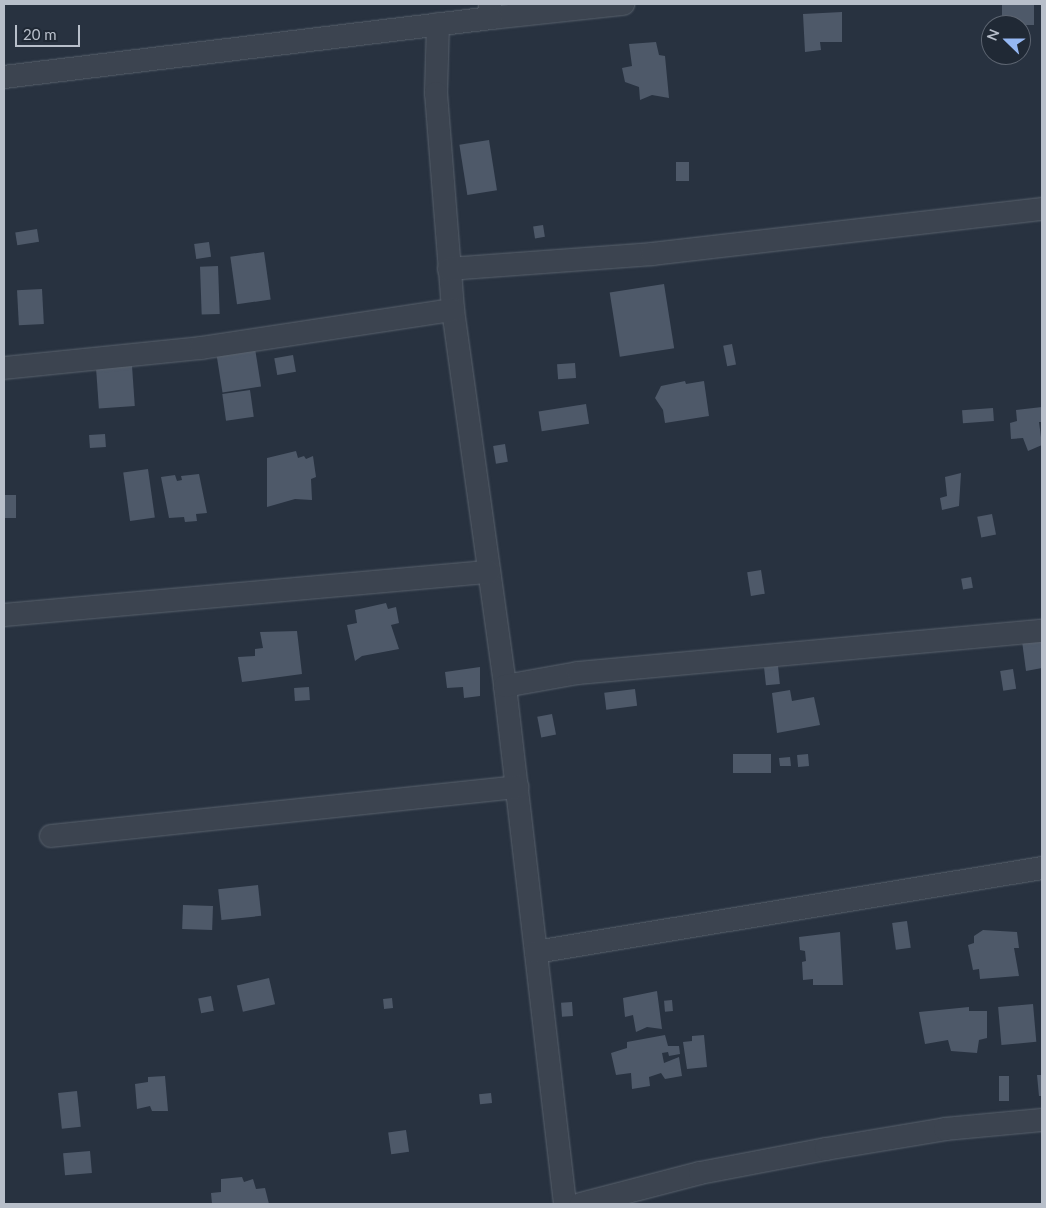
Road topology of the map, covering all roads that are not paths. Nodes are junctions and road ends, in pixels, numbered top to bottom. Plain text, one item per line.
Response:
1 (623, 4) edge
2 (491, 11) edge
3 (438, 24) junction
4 (4, 78) edge
5 (1042, 209) edge
6 (449, 269) junction
7 (453, 310) junction
8 (4, 368) edge
9 (489, 572) junction
10 (4, 615) edge
11 (1042, 631) edge
12 (505, 686) junction
13 (517, 787) junction
14 (51, 836) dead end
15 (1042, 868) edge
16 (536, 952) junction
17 (1042, 1120) edge
18 (565, 1204) edge
19 (581, 1204) edge

1 - 2 street
2 - 3 street
3 - 4 street
3 - 6 street
5 - 6 street
6 - 7 street
7 - 8 street
7 - 9 street
9 - 10 street
9 - 12 street
11 - 12 street
12 - 13 street
13 - 14 street
13 - 16 street
15 - 16 street
16 - 18 street
17 - 19 street

